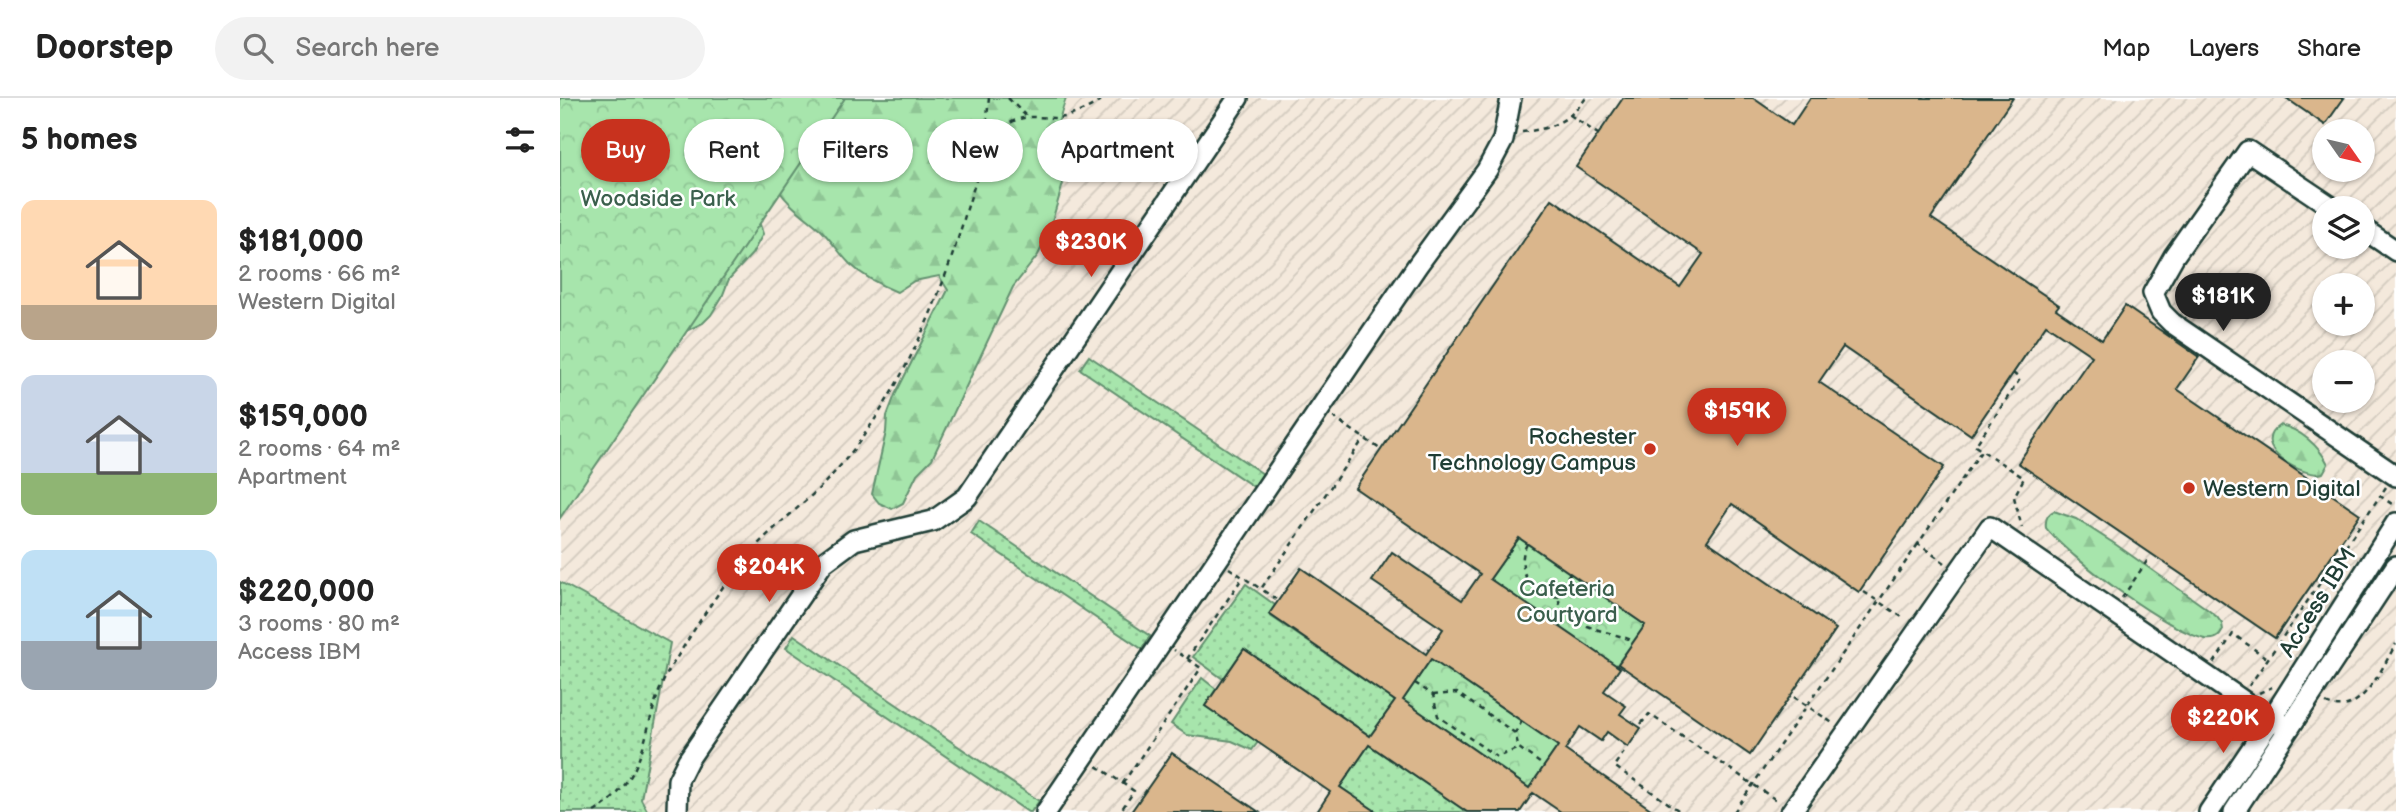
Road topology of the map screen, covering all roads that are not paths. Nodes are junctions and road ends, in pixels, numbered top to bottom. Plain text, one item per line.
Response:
1 (1238, 98) edge
2 (1511, 98) edge
3 (2315, 196) edge
4 (2375, 237) edge
5 (2396, 251) edge
6 (2396, 476) edge
7 (2396, 523) edge
8 (2396, 567) edge
9 (2280, 723) junction
10 (1791, 811) edge
11 (677, 812) edge
12 (1046, 812) edge
13 (2209, 812) edge
14 (2234, 812) edge

1 - 11 street
2 - 12 street
3 - 6 street
4 - 5 street
7 - 9 street, Access IBM
8 - 9 street, Access IBM
9 - 10 street
9 - 13 street, Access IBM
9 - 14 street, Access IBM

